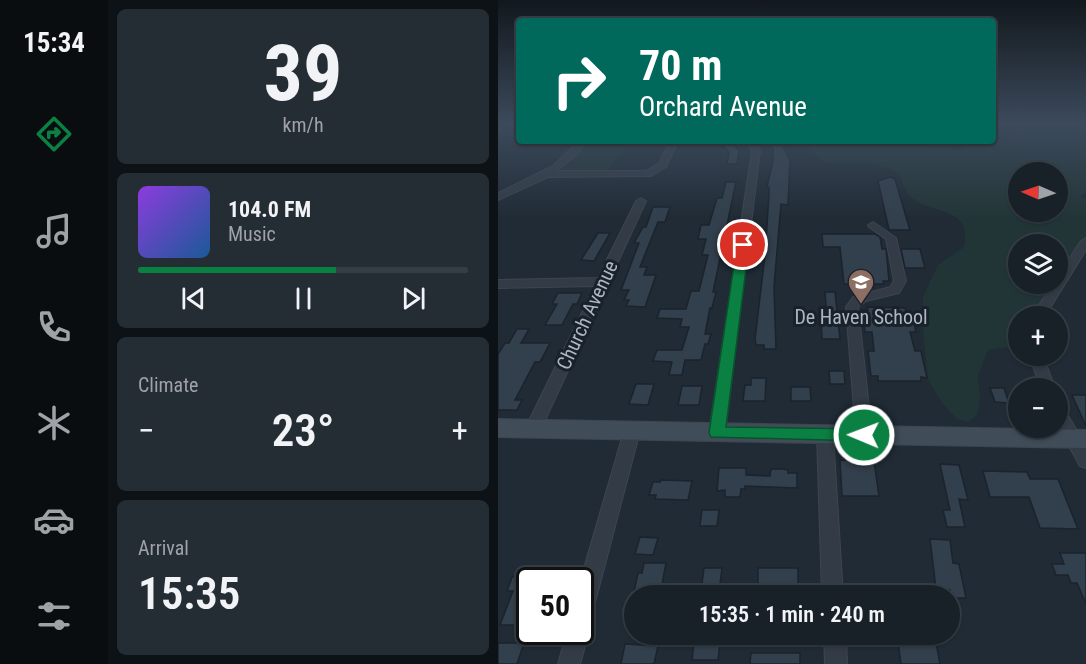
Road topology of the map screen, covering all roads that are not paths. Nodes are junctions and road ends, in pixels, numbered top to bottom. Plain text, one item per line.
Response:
1 (570, 156) edge
2 (667, 156) edge
3 (755, 156) edge
4 (545, 174) junction
5 (498, 197) edge
6 (641, 201) dead end
7 (873, 225) dead end
8 (1086, 241) edge
9 (602, 282) junction
10 (498, 284) edge
11 (1044, 306) edge
12 (1068, 425) edge
13 (498, 428) edge
14 (533, 429) junction
15 (632, 431) junction
16 (717, 433) junction
17 (825, 434) junction
18 (864, 435) junction
19 (1079, 439) edge
20 (1086, 461) edge
21 (594, 570) edge
22 (832, 585) edge
23 (574, 645) edge
24 (835, 645) edge
25 (569, 664) edge
26 (836, 664) edge

1 - 4 street
2 - 4 street
3 - 16 street
4 - 5 street
6 - 9 street, Church Avenue
7 - 18 street
8 - 11 street
9 - 10 street
9 - 14 street, Church Avenue
12 - 19 street
13 - 14 main road
14 - 15 main road
15 - 16 main road
15 - 21 street
16 - 17 main road
17 - 18 main road
17 - 22 street
18 - 19 main road
19 - 20 street
23 - 25 street
24 - 26 street

